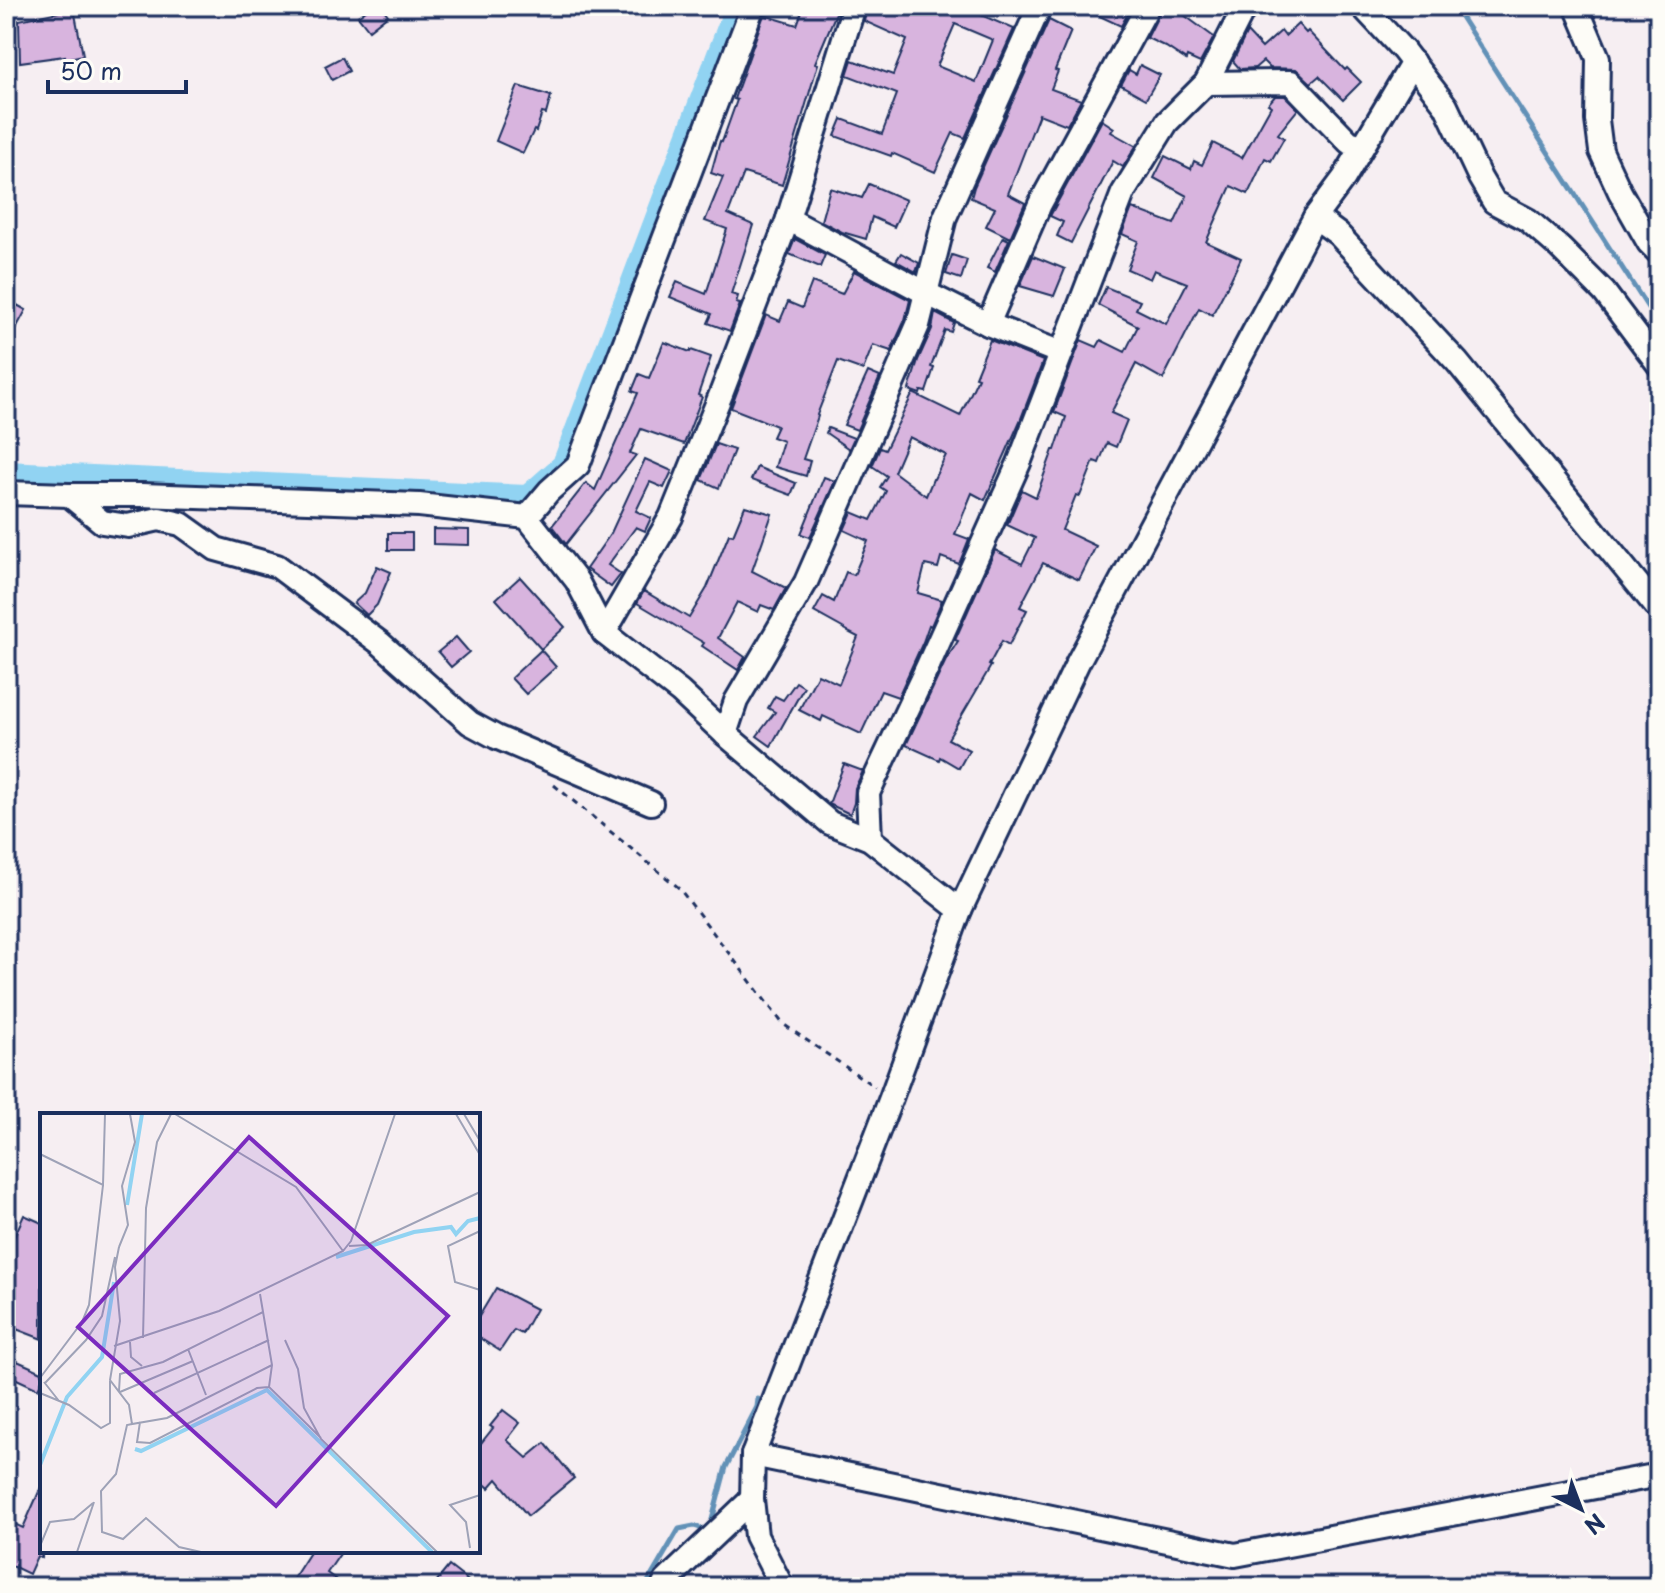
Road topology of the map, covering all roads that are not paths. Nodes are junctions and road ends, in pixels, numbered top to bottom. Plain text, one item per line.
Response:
1 (753, 6) edge
2 (854, 6) edge
3 (1148, 6) edge
4 (1245, 6) edge
5 (1362, 6) edge
6 (1576, 6) edge
7 (1037, 12) dead end
8 (1413, 62) junction
9 (1206, 83) junction
10 (1362, 146) junction
11 (1315, 217) junction
12 (788, 219) junction
13 (1659, 253) edge
14 (926, 293) junction
15 (988, 324) junction
16 (1061, 353) junction
17 (1659, 365) edge
18 (6, 493) edge
19 (69, 495) junction
20 (527, 517) junction
21 (1659, 610) edge
22 (604, 633) junction
23 (725, 734) junction
24 (651, 803) dead end
25 (870, 839) junction
26 (960, 910) junction
27 (753, 1455) junction
28 (1659, 1475) edge
29 (752, 1499) junction
30 (663, 1587) edge
31 (782, 1587) edge

1 - 20 street
2 - 12 street
3 - 15 street
4 - 9 street
5 - 8 street
6 - 13 street
7 - 14 street
8 - 10 street
8 - 17 street
9 - 10 street
9 - 16 street
10 - 11 street
11 - 21 street
11 - 26 street
12 - 14 street
12 - 22 street
14 - 15 street
14 - 23 street
15 - 16 street
16 - 25 street
18 - 19 street
19 - 20 street
19 - 24 street
20 - 22 street
22 - 23 street
23 - 25 street
25 - 26 street
26 - 27 street
27 - 28 street
27 - 29 street
29 - 30 street
29 - 31 street

